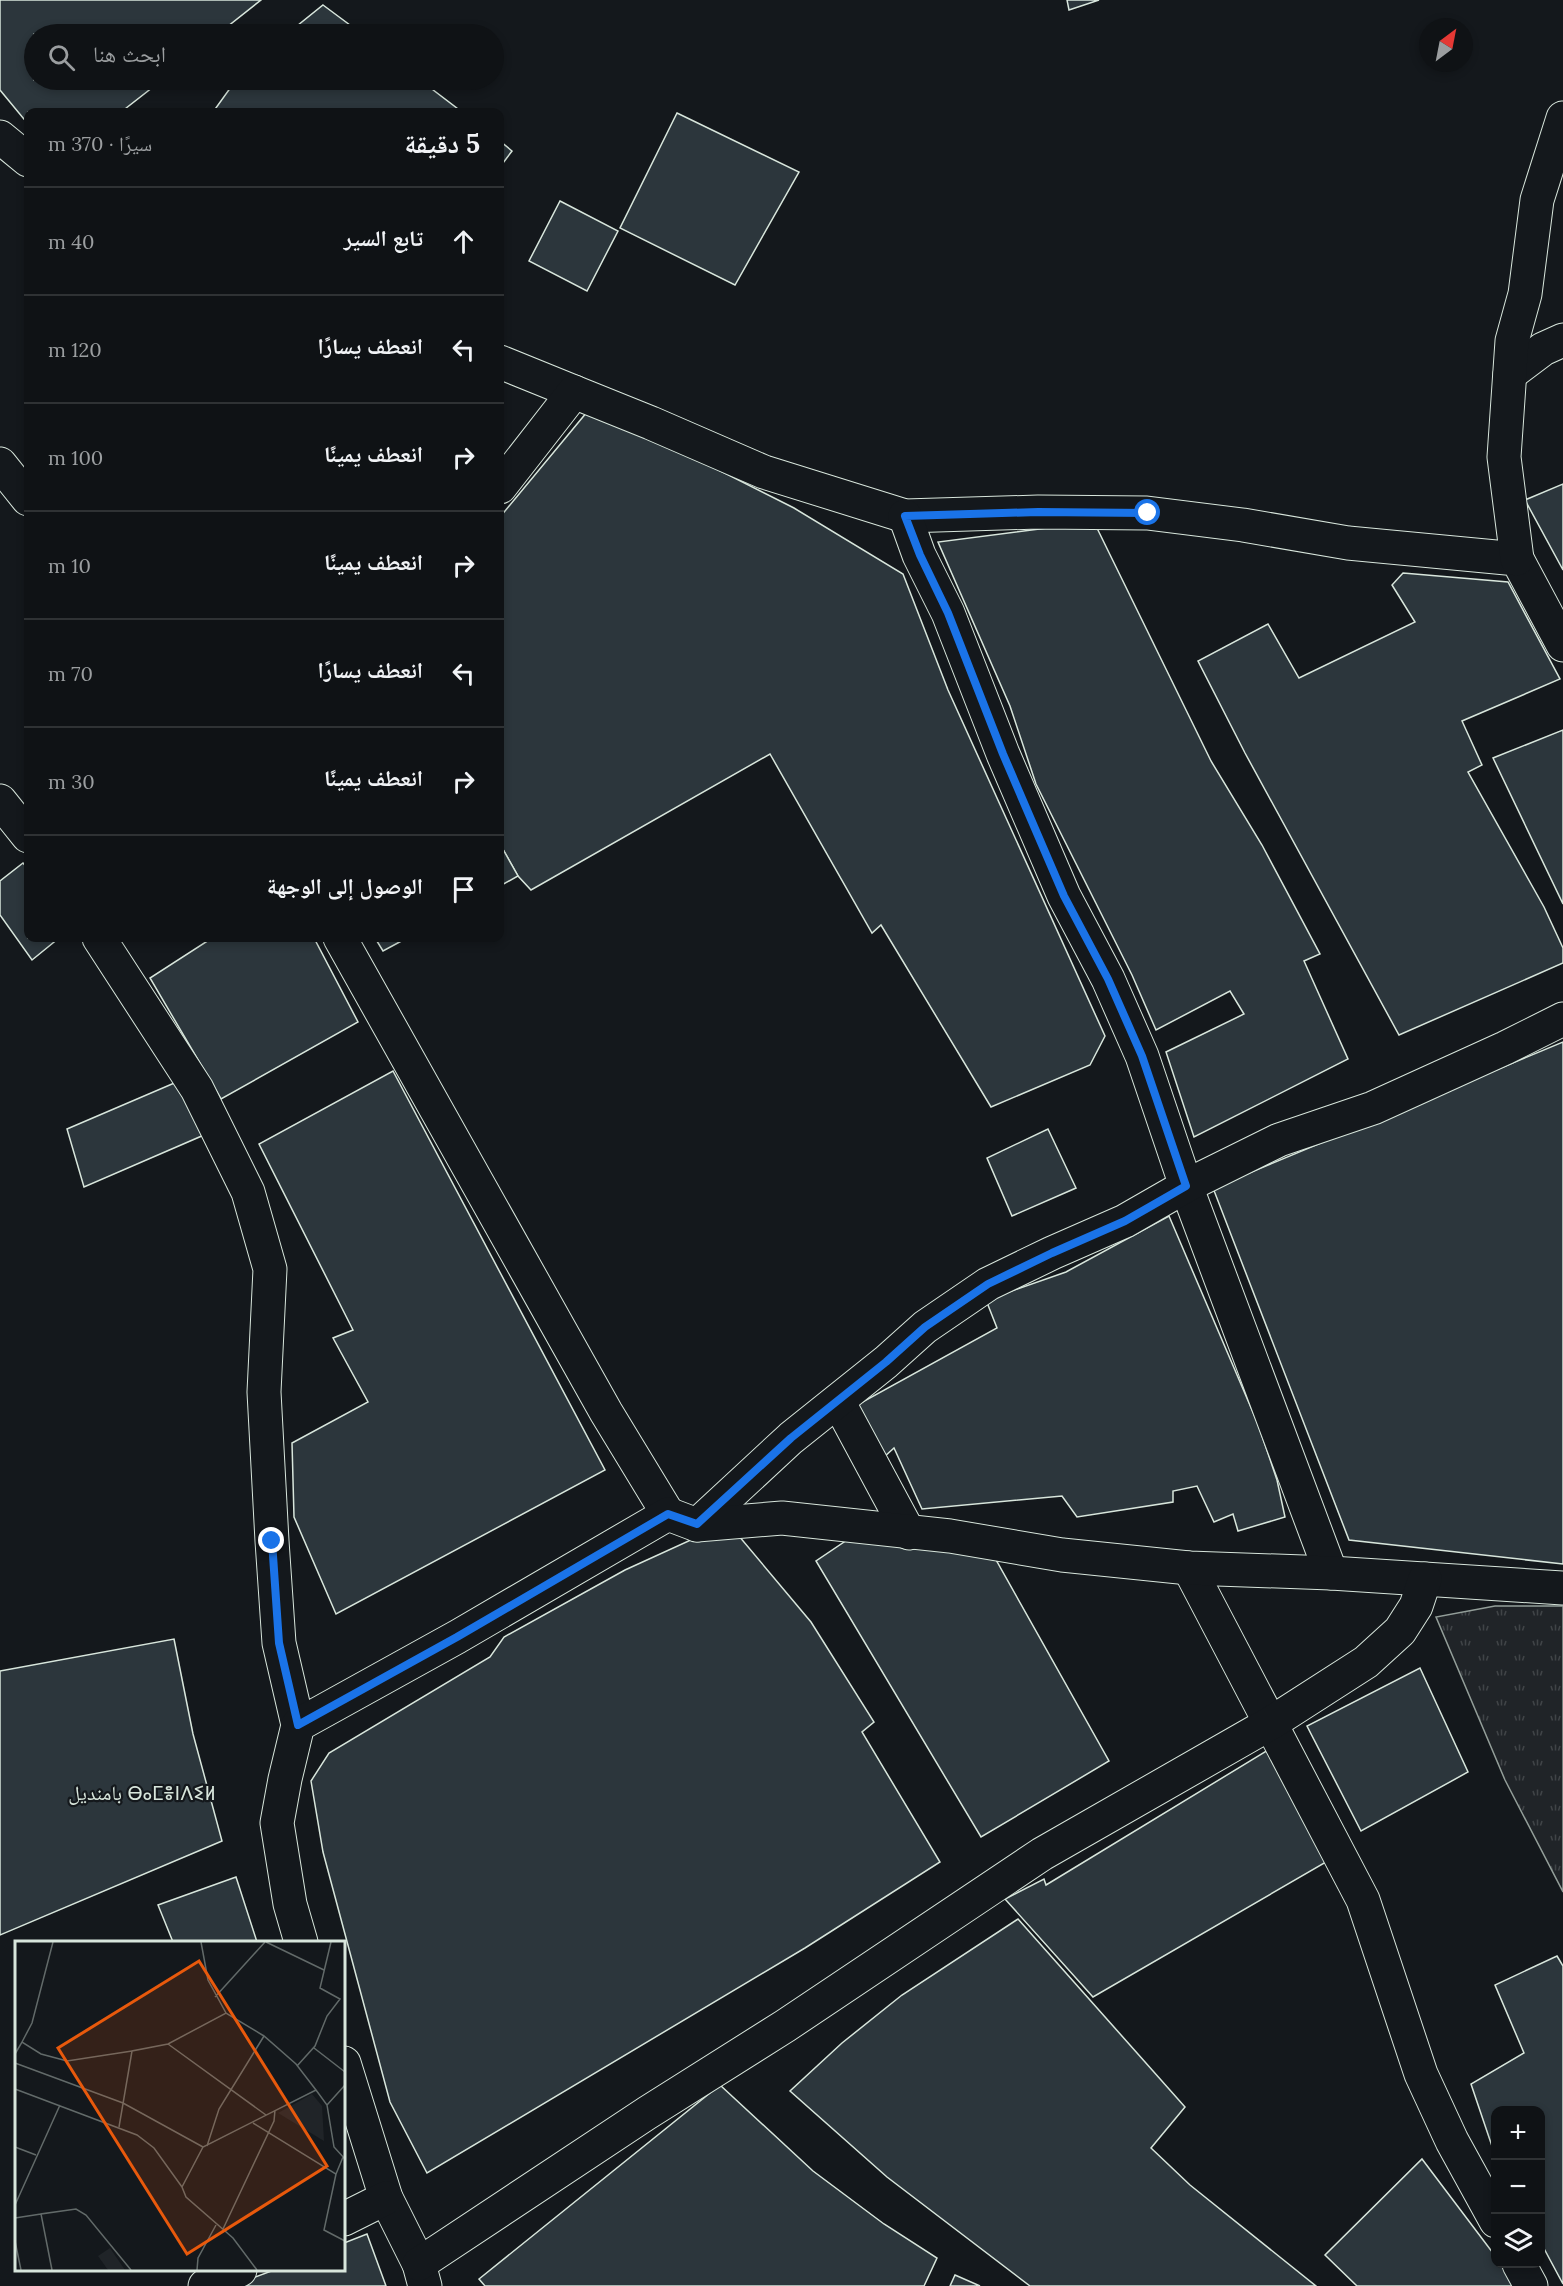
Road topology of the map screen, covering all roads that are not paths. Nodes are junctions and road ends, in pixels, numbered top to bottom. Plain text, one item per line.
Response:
1 (1563, 118) edge
2 (0, 137) edge
3 (24, 157) edge
4 (1563, 340) edge
5 (504, 364) edge
6 (1510, 374) junction
7 (574, 392) junction
8 (0, 464) edge
9 (504, 482) edge
10 (24, 494) edge
11 (905, 516) junction
12 (1517, 559) junction
13 (1563, 645) edge
14 (0, 801) edge
15 (24, 831) edge
16 (102, 942) edge
17 (342, 942) edge
18 (1563, 1019) edge
19 (1186, 1186) junction
20 (838, 1401) junction
21 (682, 1519) junction
22 (909, 1533) junction
23 (1189, 1568) junction
24 (1331, 1573) junction
25 (1425, 1579) junction
26 (1563, 1588) edge
27 (1270, 1724) junction
28 (298, 1725) junction
29 (301, 1941) edge
30 (345, 2066) edge
31 (386, 2198) junction
32 (1492, 2214) edge
33 (345, 2218) edge
34 (1521, 2268) edge
35 (238, 2271) edge
36 (422, 2275) edge
37 (205, 2286) edge
38 (1531, 2286) edge

1 - 6 street
2 - 3 street
4 - 6 street
5 - 7 street
6 - 12 street
7 - 9 street
7 - 11 street
8 - 10 street
11 - 12 street
11 - 19 street
12 - 13 street
14 - 15 street
16 - 28 street
17 - 21 street
18 - 19 street
19 - 20 street
19 - 24 street
20 - 21 street
20 - 22 street
21 - 22 street
21 - 28 street
22 - 23 street
23 - 24 street
23 - 27 street
24 - 25 street
25 - 26 street
25 - 27 street
27 - 32 street
27 - 36 street
28 - 29 street
30 - 31 street
31 - 33 street
31 - 36 street
34 - 38 street
35 - 37 street

